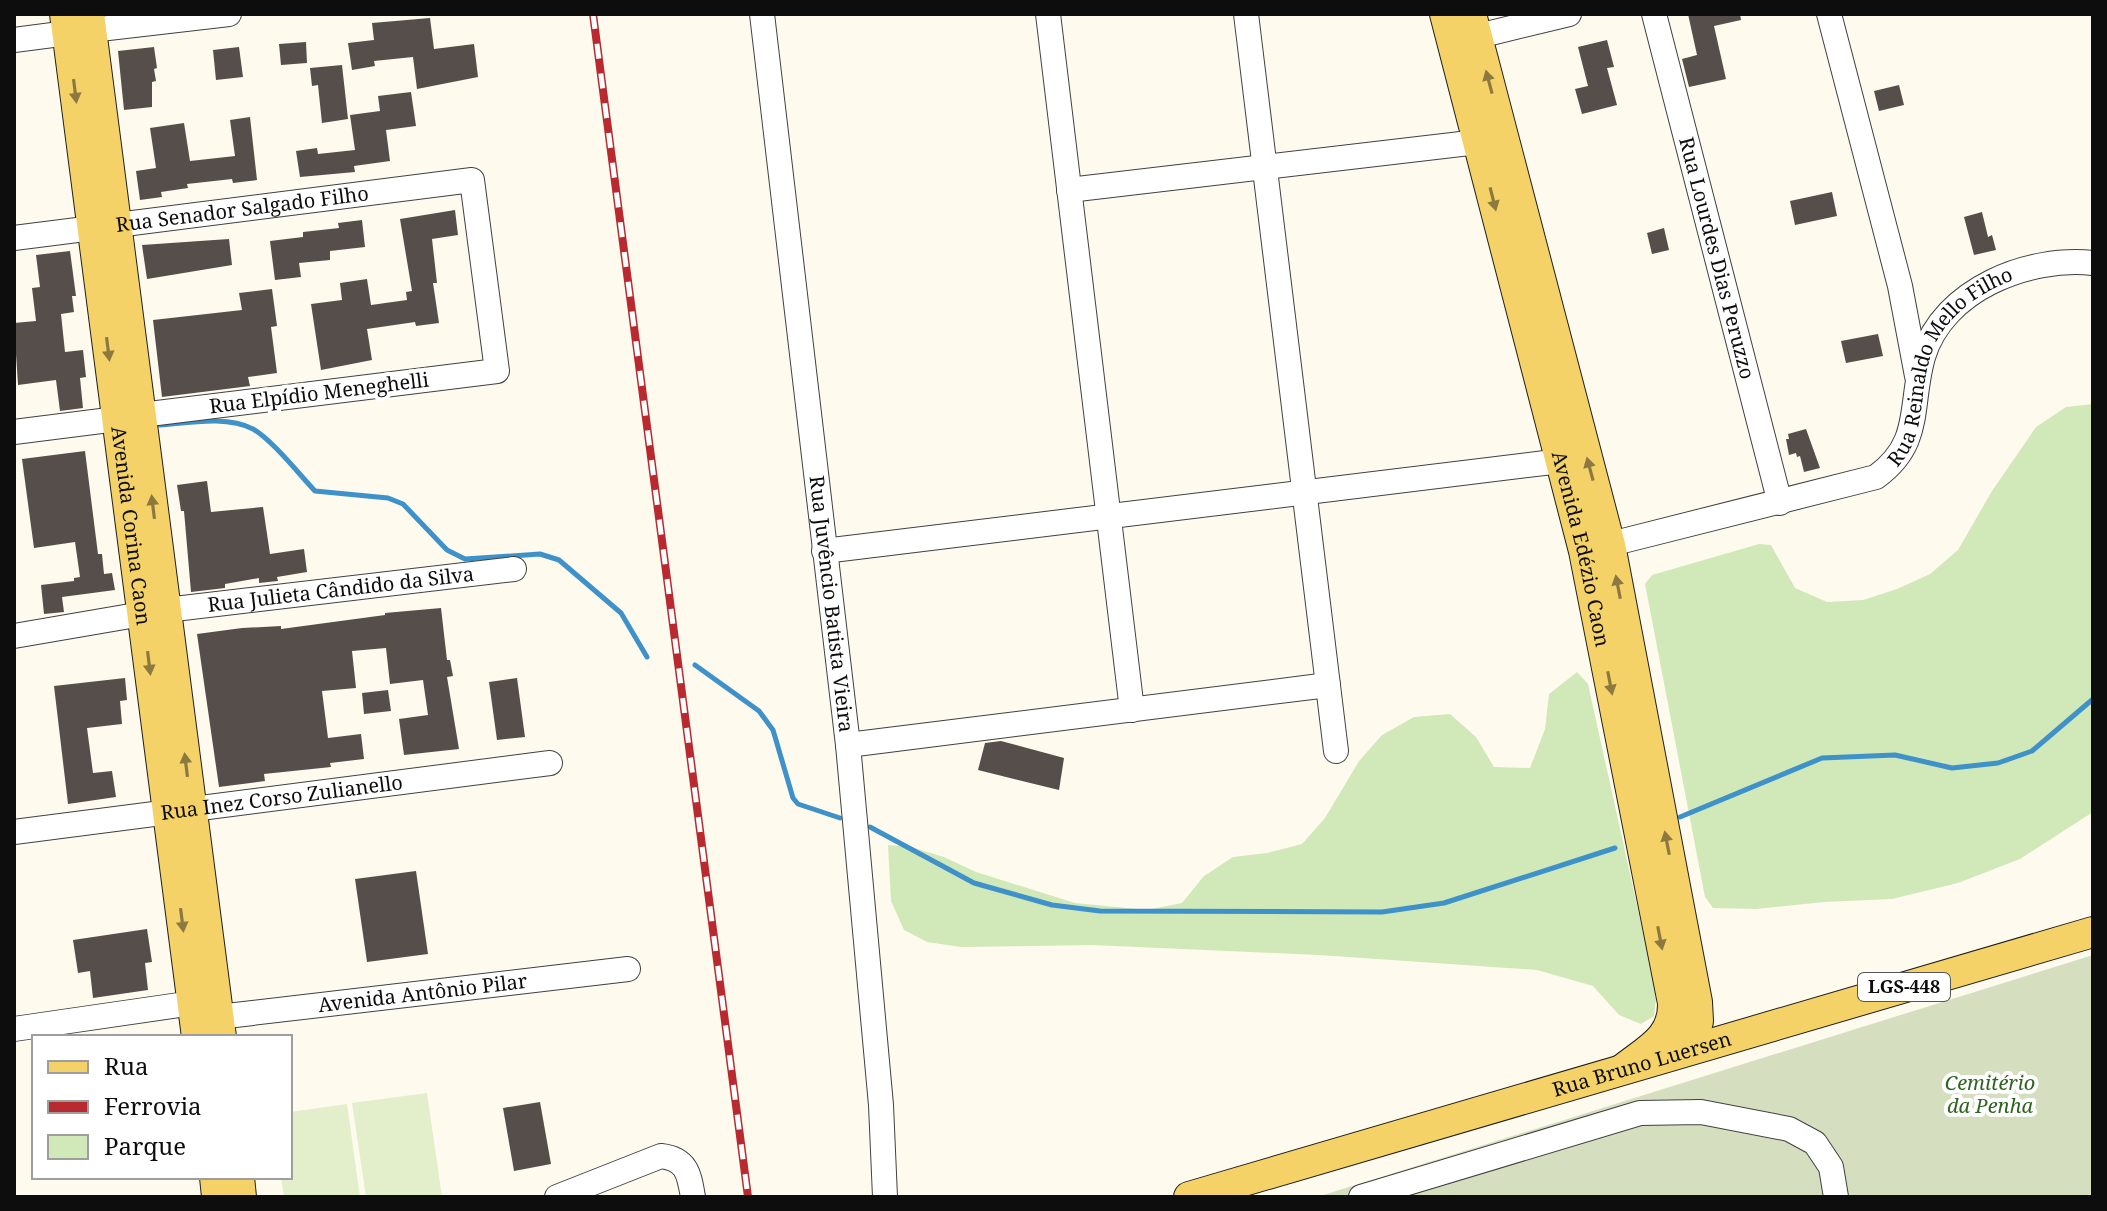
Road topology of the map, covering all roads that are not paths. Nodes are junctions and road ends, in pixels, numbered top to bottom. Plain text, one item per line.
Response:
1 (229, 14) edge
2 (762, 14) edge
3 (1048, 14) edge
4 (1246, 14) edge
5 (1569, 14) edge
6 (1654, 14) edge
7 (1829, 14) edge
8 (78, 23) edge
9 (1461, 27) edge
10 (14, 40) edge
11 (1478, 142) junction
12 (1265, 167) junction
13 (1069, 190) junction
14 (105, 226) junction
15 (14, 238) edge
16 (2093, 263) edge
17 (1900, 286) junction
18 (1941, 324) junction
19 (497, 371) joint
20 (1918, 382) junction
21 (129, 417) junction
22 (14, 432) edge
23 (1561, 461) junction
24 (1304, 492) junction
25 (1780, 503) junction
26 (1109, 516) junction
27 (1597, 548) junction
28 (824, 551) junction
29 (514, 569) dead end
30 (154, 612) junction
31 (14, 636) edge
32 (1328, 685) junction
33 (1132, 710) junction
34 (848, 745) junction
35 (1336, 751) dead end
36 (550, 763) dead end
37 (180, 811) junction
38 (14, 832) edge
39 (2093, 932) edge
40 (628, 969) dead end
41 (1697, 1002) junction
42 (207, 1024) edge
43 (14, 1029) edge
44 (1742, 1034) junction
45 (1691, 1049) junction
46 (1623, 1069) junction
47 (557, 1197) edge
48 (693, 1197) edge
49 (885, 1197) edge
50 (1189, 1197) edge
51 (1361, 1197) edge
52 (1836, 1197) edge

1 - 8 street
2 - 28 street, Rua Juvêncio Batista Vieira
3 - 13 street
4 - 12 street
5 - 9 street
6 - 25 street, Rua Lourdes Dias Peruzzo
7 - 17 street
8 - 10 street
8 - 14 main road, Avenida Corina Caon
9 - 11 main road, Avenida Edézio Caon
27 -> 9 main road, Avenida Edézio Caon
11 - 12 street
11 -> 23 main road, Avenida Edézio Caon
12 - 13 street
12 - 24 street
13 - 26 street
14 - 15 street, Rua Senador Salgado Filho
14 - 19 street, Rua Senador Salgado Filho
14 - 21 main road, Avenida Corina Caon
16 - 18 street, Rua Reinaldo Mello Filho
17 - 18 street
17 - 20 street
18 - 20 street, Rua Reinaldo Mello Filho
19 - 21 street, Rua Elpídio Meneghelli
20 - 25 street, Rua Reinaldo Mello Filho
21 - 22 street, Rua Elpídio Meneghelli
21 - 30 main road, Avenida Corina Caon
23 - 24 street
23 - 27 main road, Avenida Edézio Caon
24 - 26 street
24 - 32 street
25 - 27 street, Rua Reinaldo Mello Filho
26 - 28 street
26 - 33 street
41 -> 27 main road, Avenida Edézio Caon
27 -> 46 main road, Avenida Edézio Caon
28 - 34 street, Rua Juvêncio Batista Vieira
29 - 30 street, Rua Julieta Cândido da Silva
30 - 31 street, Rua Julieta Cândido da Silva
30 - 37 main road, Avenida Corina Caon
32 - 33 street
32 - 35 street
33 - 34 street
34 - 49 street, Rua Juvêncio Batista Vieira
36 - 37 street, Rua Inez Corso Zulianello
37 - 38 street, Rua Inez Corso Zulianello
37 - 42 main road, Avenida Corina Caon
39 - 44 main road, Rua Bruno Luersen / LGS-448
40 - 42 street, Avenida Antônio Pilar
41 - 44 main road
41 - 45 main road, Avenida Edézio Caon
42 - 43 street, Avenida Antônio Pilar
44 - 45 main road, Rua Bruno Luersen / LGS-448
45 - 46 main road, Rua Bruno Luersen / LGS-448
46 - 50 main road, Rua Bruno Luersen / LGS-448
47 - 48 street
51 - 52 street

